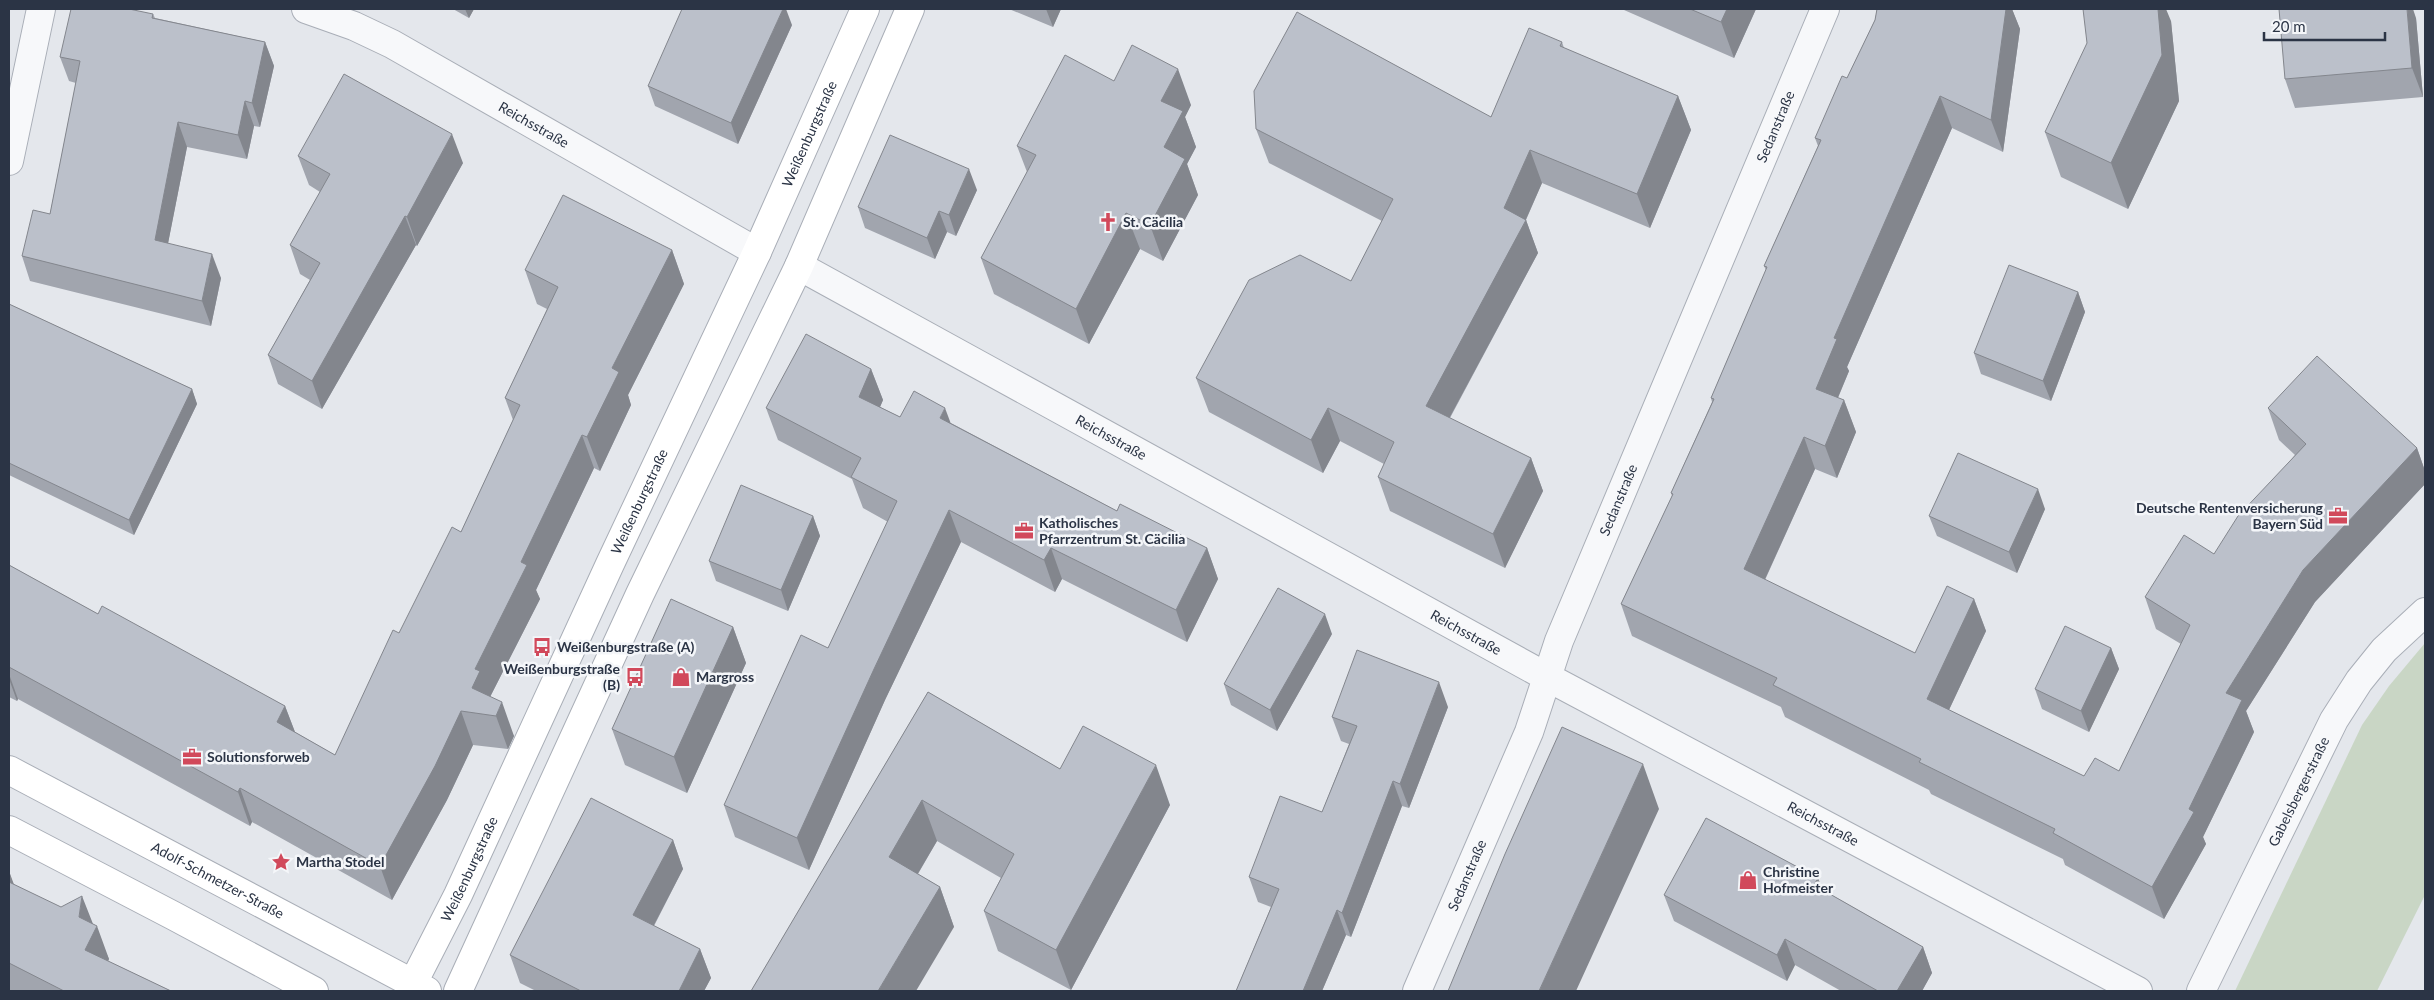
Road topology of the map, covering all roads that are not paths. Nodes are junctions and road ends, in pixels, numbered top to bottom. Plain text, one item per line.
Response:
1 (40, 9) edge
2 (306, 9) edge
3 (865, 9) edge
4 (910, 9) edge
5 (1824, 9) edge
6 (9, 161) edge
7 (758, 252) junction
8 (799, 266) junction
9 (2425, 612) edge
10 (1547, 677) junction
11 (9, 770) edge
12 (9, 830) edge
13 (417, 989) edge
14 (314, 991) edge
15 (458, 991) edge
16 (1418, 991) edge
17 (2138, 991) edge
18 (2201, 991) edge

1 - 6 street
2 - 7 street, Reichsstraße
3 - 7 main road, Weißenburgstraße
4 - 8 main road
5 - 10 street, Sedanstraße
7 - 13 main road, Weißenburgstraße
8 - 10 street, Reichsstraße
8 - 15 main road
9 - 18 street, Gabelsbergerstraße
10 - 16 street, Sedanstraße
10 - 17 street, Reichsstraße
11 - 13 main road, Adolf-Schmetzer-Straße
12 - 14 main road

